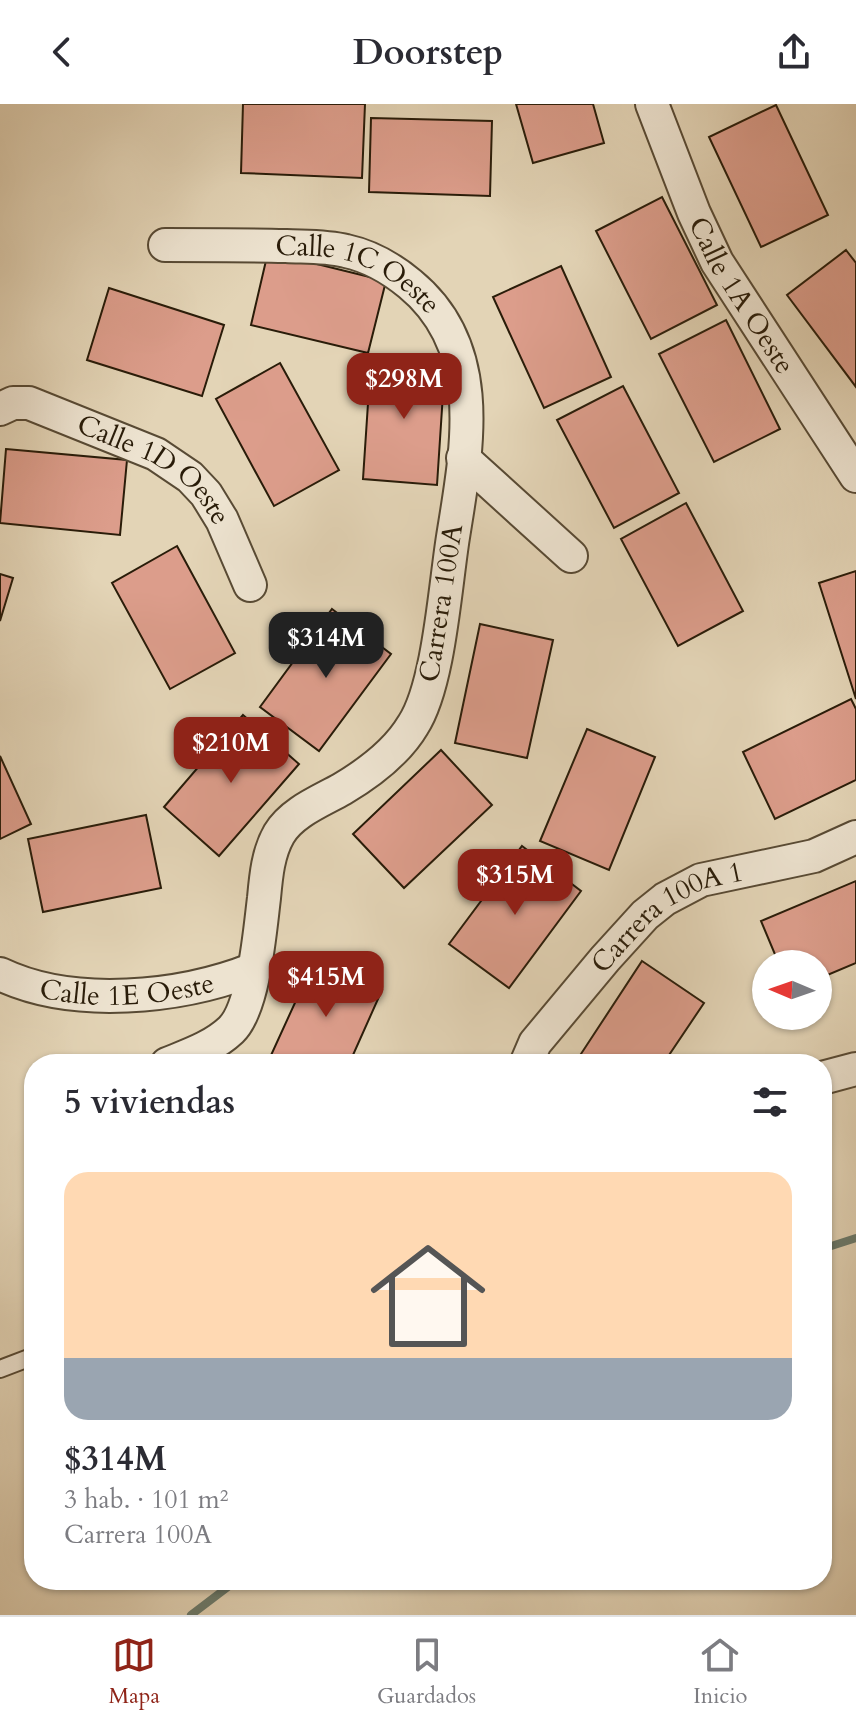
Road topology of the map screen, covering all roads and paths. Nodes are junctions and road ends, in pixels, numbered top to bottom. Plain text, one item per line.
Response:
1 (652, 104) edge
2 (165, 245) dead end
3 (6, 406) edge
4 (463, 458) junction
5 (856, 476) edge
6 (571, 556) dead end
7 (250, 585) dead end
8 (856, 837) edge
9 (254, 969) junction
10 (0, 974) edge
11 (191, 1054) edge
12 (530, 1054) edge
13 (856, 1069) edge
14 (832, 1075) edge
15 (24, 1360) edge
16 (0, 1369) edge

1 - 5 street, Calle 1A Oeste
2 - 4 street, Calle 1C Oeste
3 - 7 street, Calle 1D Oeste
4 - 6 street
4 - 9 street, Carrera 100A
8 - 12 street, Carrera 100A 1
9 - 10 street, Calle 1E Oeste
9 - 11 street, Carrera 100A
13 - 14 street
15 - 16 lane

